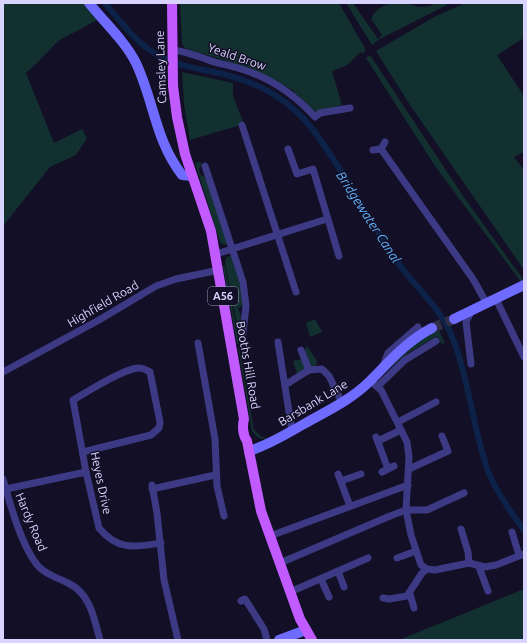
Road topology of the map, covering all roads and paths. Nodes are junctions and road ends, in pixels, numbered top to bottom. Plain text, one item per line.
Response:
1 (89, 3) edge
2 (172, 3) edge
3 (174, 52) junction
4 (350, 108) dead end
5 (242, 125) dead end
6 (380, 147) dead end
7 (288, 149) dead end
8 (204, 166) dead end
9 (192, 176) junction
10 (328, 219) junction
11 (278, 234) junction
12 (232, 249) junction
13 (216, 254) junction
14 (339, 256) dead end
15 (219, 270) junction
16 (524, 285) edge
17 (296, 292) dead end
18 (492, 301) junction
19 (471, 312) junction
20 (454, 319) tunnel mouth
21 (418, 327) dead end
22 (432, 328) tunnel mouth
23 (243, 333) dead end
24 (436, 341) dead end
25 (278, 342) dead end
26 (198, 343) dead end
27 (301, 350) dead end
28 (524, 357) edge
29 (471, 364) dead end
30 (383, 366) junction
31 (309, 370) junction
32 (3, 372) edge
33 (374, 384) junction
34 (285, 385) junction
35 (436, 402) dead end
36 (342, 403) junction
37 (398, 422) junction
38 (401, 430) junction
39 (292, 431) junction
40 (442, 436) dead end
41 (248, 446) junction
42 (83, 452) junction
43 (388, 469) dead end
44 (409, 469) junction
45 (86, 472) junction
46 (361, 474) dead end
47 (215, 475) junction
48 (3, 479) edge
49 (408, 485) junction
50 (6, 490) junction
51 (464, 493) dead end
52 (350, 506) junction
53 (406, 510) junction
54 (224, 516) dead end
55 (461, 529) dead end
56 (512, 532) dead end
57 (270, 536) junction
58 (161, 543) junction
59 (416, 551) junction
60 (522, 554) edge
61 (368, 558) dead end
62 (397, 558) dead end
63 (280, 563) junction
64 (469, 563) junction
65 (479, 567) junction
66 (427, 569) junction
67 (338, 571) junction
68 (321, 579) junction
69 (344, 587) dead end
70 (488, 591) dead end
71 (290, 592) junction
72 (410, 594) junction
73 (329, 597) dead end
74 (383, 598) dead end
75 (241, 601) dead end
76 (414, 608) dead end
77 (306, 630) junction
78 (100, 640) edge
79 (178, 640) edge
80 (267, 640) edge
81 (279, 640) edge
82 (312, 640) edge

1 - 9 street
2 - 3 main road, Camsley Lane / A56
3 - 4 street, Yeald Brow
3 - 9 main road, Camsley Lane / A56
5 - 11 street
6 - 18 street
7 - 10 street
8 - 12 street
9 - 13 main road, Booths Hill Road / A56
10 - 11 street
10 - 14 street
11 - 12 street
11 - 17 street
12 - 13 street
12 - 23 street
13 - 15 main road, Booths Hill Road / A56
15 - 32 street, Highfield Road
15 - 41 main road, Booths Hill Road / A56
16 - 18 street
18 - 19 street
18 - 28 street
19 - 20 street
19 - 29 street
21 - 30 street, Barsbank Lane
22 - 30 street, Barsbank Lane
24 - 33 street, Barsbank Lane
25 - 34 street
26 - 47 street
27 - 31 street
30 - 33 street, Barsbank Lane
31 - 34 street
31 - 36 street
33 - 36 street, Barsbank Lane
33 - 37 street
34 - 39 street
35 - 37 street
36 - 39 street, Barsbank Lane
37 - 38 street
38 - 43 street
38 - 44 street
39 - 41 street, Barsbank Lane
40 - 44 street
41 - 57 main road, Booths Hill Road / A56
42 - 42 street, Heyes Drive
42 - 45 street, Heyes Drive
44 - 49 street
45 - 50 street
45 - 58 street, Heyes Drive
46 - 52 street
47 - 54 street
47 - 58 street
48 - 50 street, Hardy Road
49 - 52 street
49 - 53 street
50 - 78 street, Hardy Road
51 - 53 street
52 - 57 street
53 - 59 street
53 - 63 street
55 - 64 street
56 - 60 street
57 - 63 main road, Booths Hill Road / A56
58 - 79 street
59 - 62 street
59 - 66 street
60 - 65 street
61 - 67 street
63 - 71 main road, Booths Hill Road / A56
64 - 65 street
64 - 66 street
65 - 70 street
66 - 72 street
67 - 68 street
67 - 69 street
68 - 71 street
68 - 73 street
71 - 77 main road, Booths Hill Road / A56
72 - 74 street
72 - 76 street
75 - 80 street
77 - 81 street
77 - 82 main road, Booths Hill Road / A56

